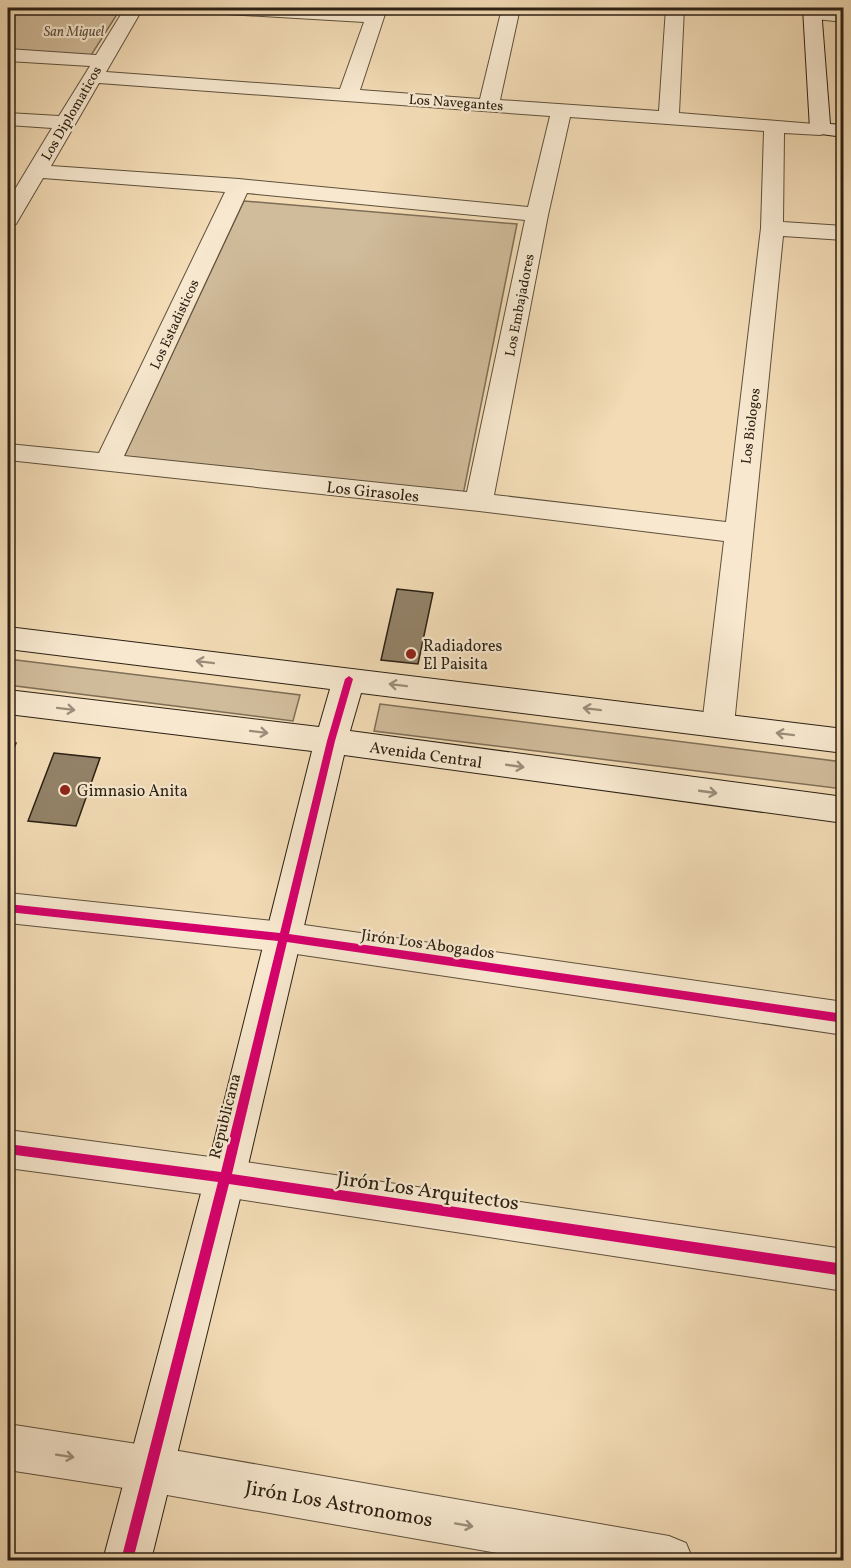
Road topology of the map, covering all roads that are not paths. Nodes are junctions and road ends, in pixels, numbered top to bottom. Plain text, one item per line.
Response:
1 (134, 8) edge
2 (226, 8) edge
3 (511, 8) edge
4 (675, 8) edge
5 (813, 11) edge
6 (376, 12) edge
7 (843, 16) edge
8 (8, 55) edge
9 (96, 69) junction
10 (348, 95) junction
11 (489, 104) junction
12 (562, 109) junction
13 (669, 118) junction
14 (8, 119) edge
15 (65, 123) junction
16 (774, 126) junction
17 (820, 129) junction
18 (843, 131) edge
19 (37, 171) junction
20 (239, 186) junction
21 (15, 196) edge
22 (537, 215) junction
23 (8, 219) edge
24 (772, 228) junction
25 (843, 233) edge
26 (8, 452) edge
27 (108, 462) junction
28 (479, 502) junction
29 (737, 533) junction
30 (8, 638) edge
31 (349, 679) junction
32 (8, 702) edge
33 (718, 725) junction
34 (331, 741) junction
35 (843, 741) edge
36 (843, 810) edge
37 (8, 908) edge
38 (283, 937) junction
39 (843, 1019) edge
40 (8, 1149) edge
41 (225, 1178) junction
42 (843, 1270) edge
43 (8, 1447) edge
44 (150, 1469) junction
45 (127, 1560) edge
46 (669, 1560) edge

1 - 9 street, Los Diplomaticos
2 - 6 street
3 - 11 street
4 - 13 street
5 - 7 street
5 - 17 street
6 - 10 street
8 - 9 street, Los Navegantes
9 - 10 street, Los Navegantes
9 - 15 street, Los Diplomaticos
10 - 11 street, Los Navegantes
11 - 12 street, Los Navegantes
12 - 13 street, Los Navegantes
12 - 22 street, Los Embajadores
13 - 16 street, Los Navegantes
14 - 15 street
15 - 19 street, Los Diplomaticos
16 - 17 street, Los Navegantes
16 - 24 street, Los Biologos
17 - 18 street, Los Navegantes
19 - 20 street
19 - 21 street, Los Diplomaticos
20 - 22 street
20 - 27 street, Los Estadisticos
21 - 23 street, Los Diplomaticos
22 - 28 street, Los Embajadores
24 - 25 street
24 - 29 street, Los Biologos
26 - 27 street, Los Girasoles
27 - 28 street, Los Girasoles
28 - 29 street, Los Girasoles
29 - 33 street, Los Biologos
31 -> 30 street
33 -> 31 street
31 - 34 street, Republicana
32 -> 34 street, Avenida Central
35 -> 33 street
34 -> 36 street, Avenida Central
34 - 38 street, Republicana
37 - 38 street, Jirón Los Abogados
38 - 39 street, Jirón Los Abogados
38 - 41 street, Republicana
40 - 41 street, Jirón Los Arquitectos
41 - 42 street, Jirón Los Arquitectos
41 - 44 street, Republicana
43 -> 44 street, Jirón Los Astronomos
44 - 45 street, Republicana
44 -> 46 street, Jirón Los Astronomos

